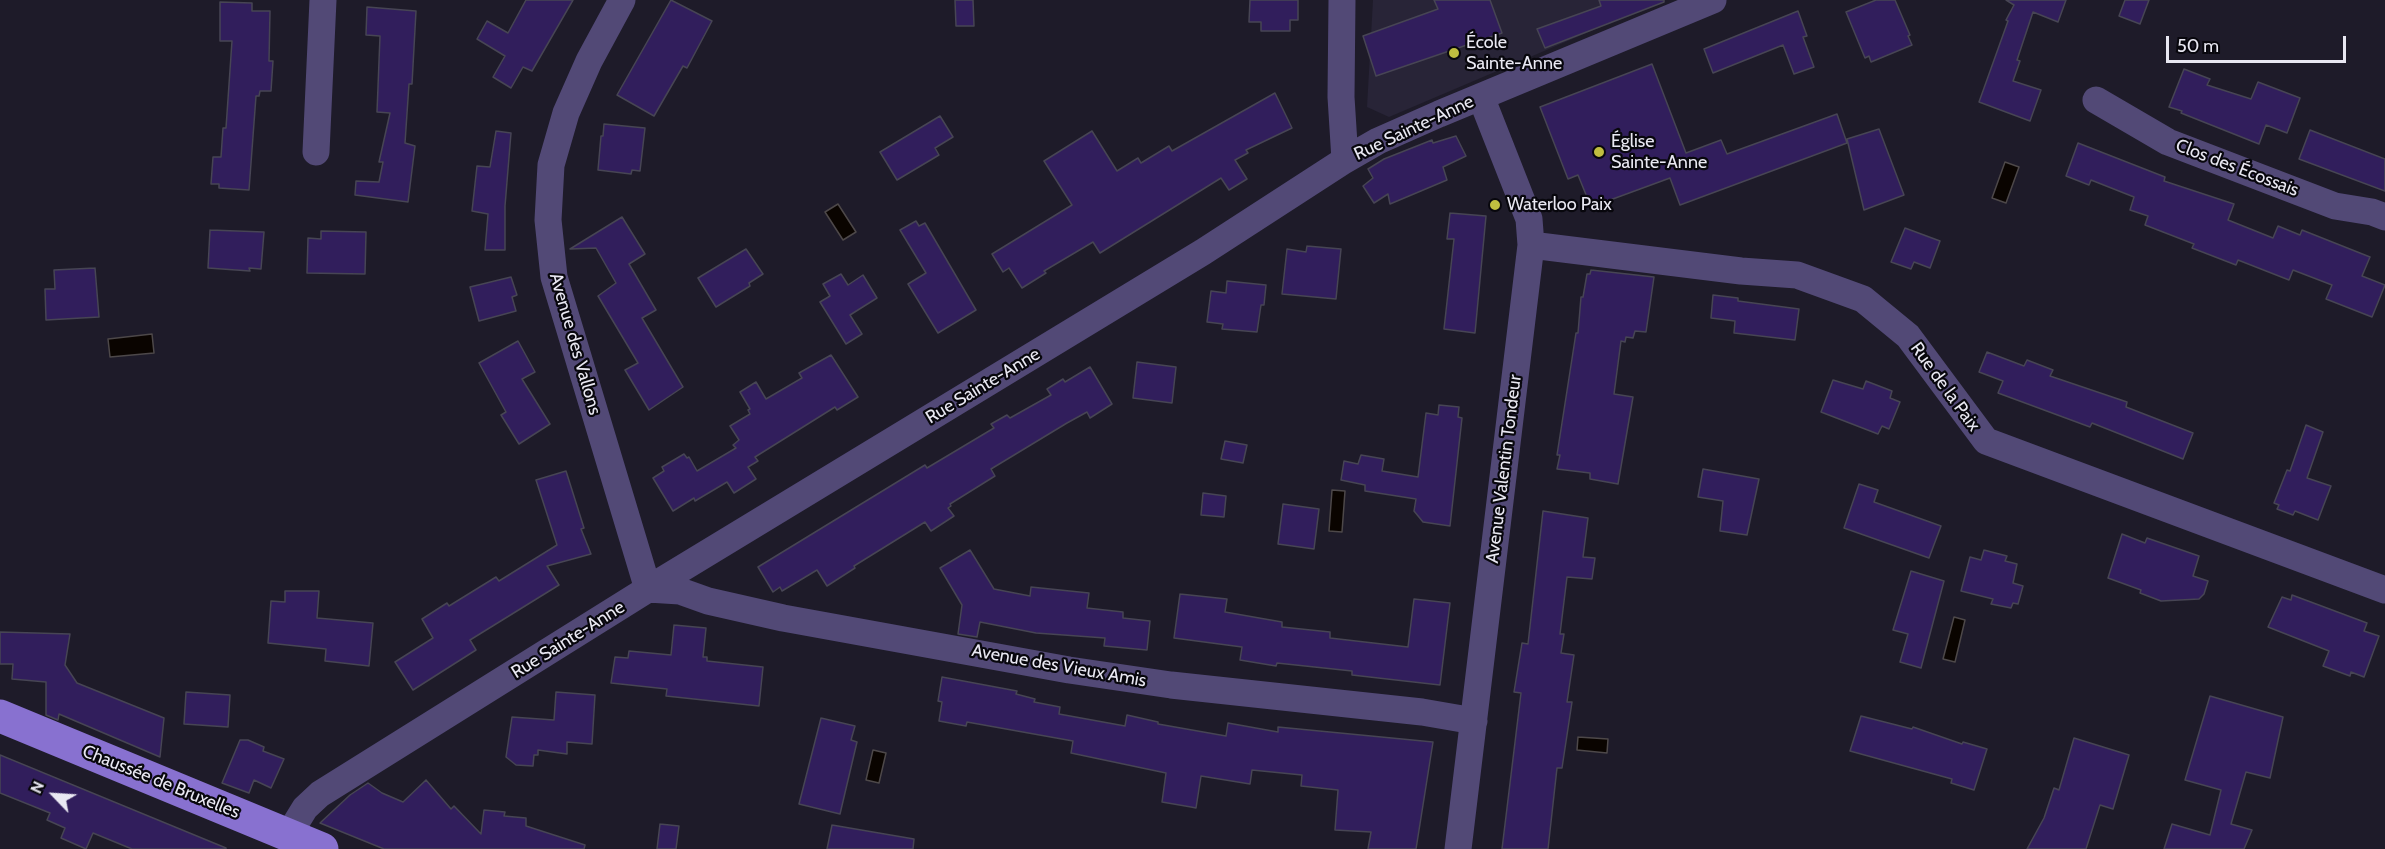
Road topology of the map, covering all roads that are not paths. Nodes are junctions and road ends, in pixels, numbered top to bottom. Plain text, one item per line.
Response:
1 (324, 0) edge
2 (622, 0) edge
3 (1342, 0) edge
4 (1713, 0) edge
5 (1481, 97) junction
6 (2096, 100) dead end
7 (316, 152) dead end
8 (1345, 160) junction
9 (2385, 217) edge
10 (1532, 245) junction
11 (648, 589) junction
12 (2385, 590) edge
13 (0, 716) edge
14 (1474, 721) junction
15 (289, 834) junction
16 (322, 849) edge
17 (1458, 849) edge

1 - 7 street
2 - 11 street, Avenue des Vallons
3 - 8 street
4 - 5 street, Rue Sainte-Anne
5 - 8 street, Rue Sainte-Anne
5 - 10 street, Avenue Valentin Tondeur
6 - 9 street, Clos des Écossais
8 - 11 street, Rue Sainte-Anne
10 - 12 street, Rue de la Paix
10 - 14 street, Avenue Valentin Tondeur
11 - 14 street, Avenue des Vieux Amis
11 - 15 street, Rue Sainte-Anne
13 - 15 main road, Chaussée de Bruxelles
14 - 17 street, Avenue Valentin Tondeur
15 - 16 main road, Chaussée de Bruxelles

